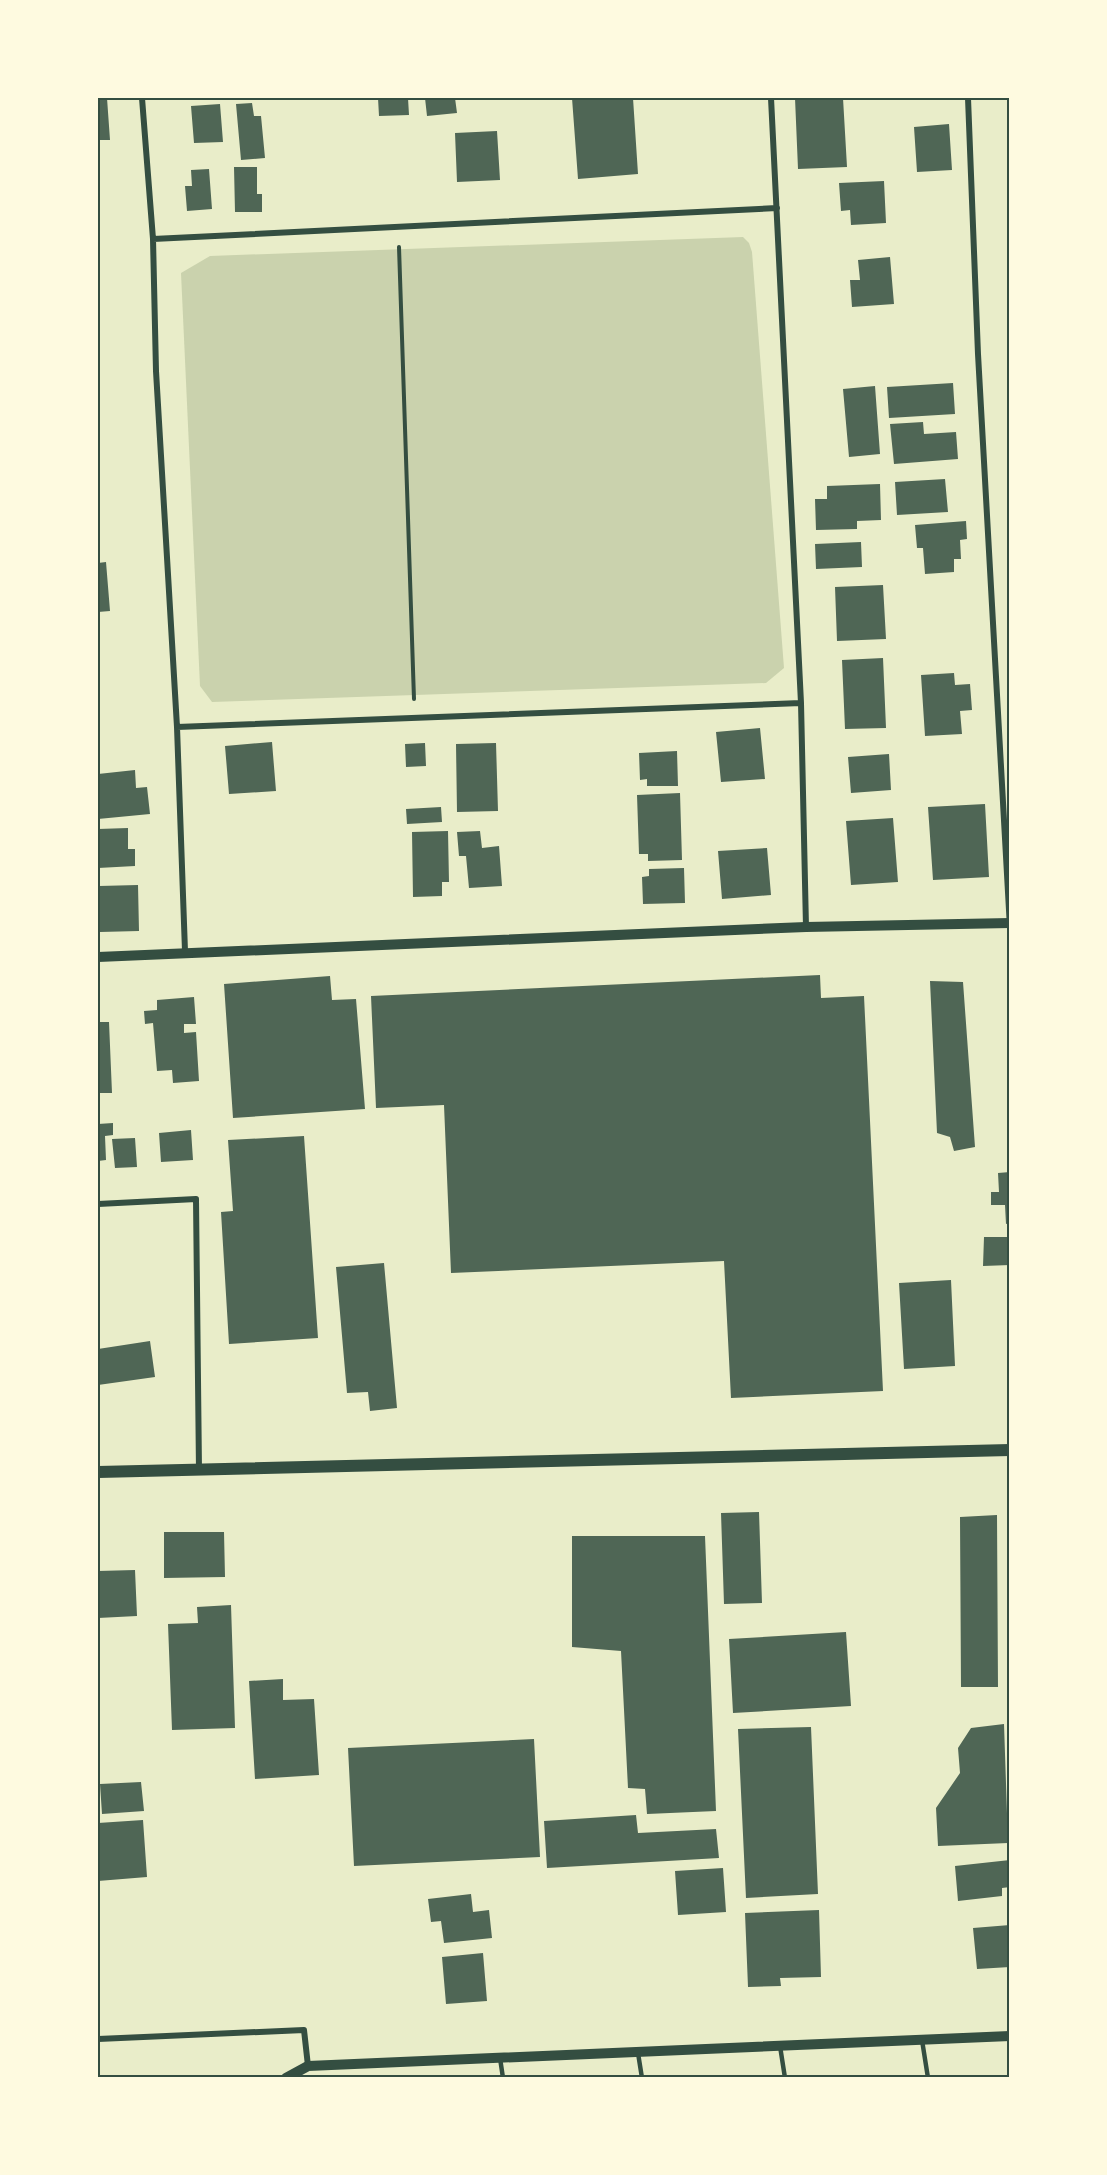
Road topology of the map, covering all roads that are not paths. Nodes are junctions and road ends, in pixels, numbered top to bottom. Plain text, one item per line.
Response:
1 (142, 98) edge
2 (771, 98) edge
3 (968, 98) edge
4 (777, 208) junction
5 (153, 239) junction
6 (801, 703) junction
7 (177, 728) junction
8 (1009, 923) edge
9 (806, 927) junction
10 (1010, 928) edge
11 (185, 951) junction
12 (98, 957) edge
13 (98, 1204) edge
14 (1010, 1450) edge
15 (199, 1470) junction
16 (98, 1472) edge
17 (1010, 2036) edge
18 (98, 2039) edge
19 (922, 2040) junction
20 (780, 2046) junction
21 (638, 2052) junction
22 (500, 2058) junction
23 (308, 2066) junction
24 (286, 2078) edge
25 (503, 2078) edge
26 (642, 2078) edge
27 (785, 2078) edge
28 (928, 2078) edge

1 - 5 street
2 - 4 street
3 - 8 street
4 - 5 street
4 - 6 street
5 - 7 street
6 - 7 street
6 - 9 street
7 - 11 street
8 - 9 street
8 - 10 street
9 - 11 street
11 - 12 street
13 - 15 street
14 - 15 main road
15 - 16 main road
17 - 19 street
18 - 23 street
19 - 20 street
19 - 28 lane
20 - 21 street
20 - 27 lane
21 - 22 street
21 - 26 lane
22 - 23 street
22 - 25 lane
23 - 24 street

